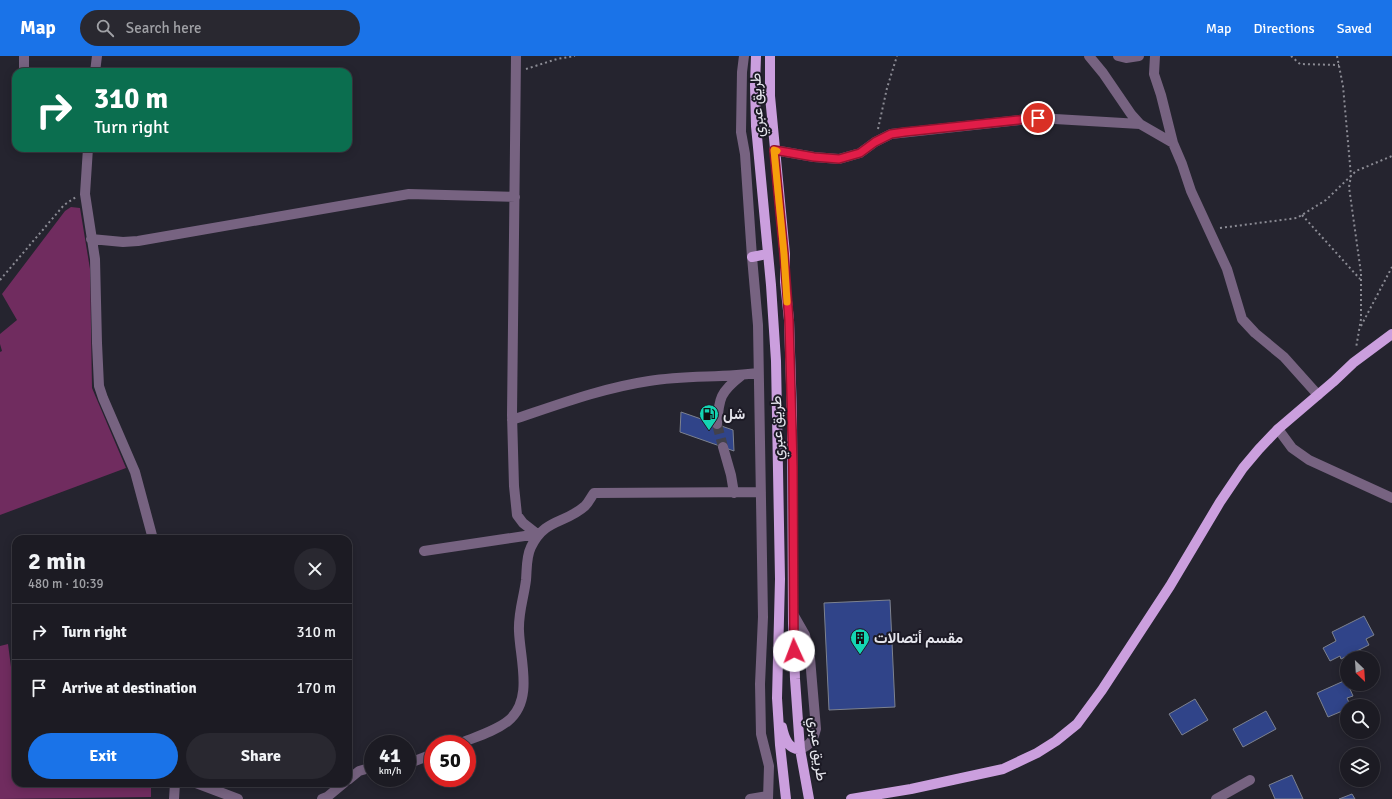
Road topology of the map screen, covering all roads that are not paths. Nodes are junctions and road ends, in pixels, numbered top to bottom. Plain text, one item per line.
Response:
1 (24, 56) edge
2 (97, 56) edge
3 (516, 56) edge
4 (744, 56) edge
5 (756, 56) edge
6 (770, 56) edge
7 (1089, 56) edge
8 (1118, 56) edge
9 (1140, 56) edge
10 (1155, 56) edge
11 (24, 68) edge
12 (96, 68) edge
13 (1140, 124) junction
14 (1173, 144) junction
15 (774, 150) junction
16 (88, 152) edge
17 (515, 198) junction
18 (92, 239) junction
19 (767, 254) junction
20 (752, 257) junction
21 (1392, 334) edge
22 (758, 373) junction
23 (742, 375) junction
24 (1318, 395) junction
25 (512, 420) junction
26 (717, 424) tunnel mouth
27 (1278, 429) junction
28 (724, 448) tunnel mouth
29 (761, 492) junction
30 (734, 493) junction
31 (1392, 498) edge
32 (538, 534) junction
33 (152, 535) edge
34 (424, 551) dead end
35 (793, 614) junction
36 (777, 698) junction
37 (476, 737) edge
38 (800, 749) junction
39 (364, 770) edge
40 (352, 777) edge
41 (1250, 780) dead end
42 (175, 787) edge
43 (206, 787) edge
44 (339, 787) edge
45 (768, 798) edge
46 (174, 799) edge
47 (238, 799) edge
48 (322, 799) edge
49 (750, 799) edge
50 (786, 799) edge
51 (809, 799) edge
52 (851, 799) edge
53 (1216, 799) edge

1 - 11 street
2 - 12 street
3 - 17 street
4 - 20 street
5 - 19 main road, طريق عبري
6 - 15 main road, طريق عبري
7 - 13 street
8 - 9 street
10 - 14 street
13 - 14 street
13 - 15 street
14 - 24 street
15 - 35 main road, طريق عبري
16 - 18 street
17 - 18 street
17 - 25 street
18 - 33 street
19 - 20 main road
19 - 36 main road, طريق عبري
20 - 22 street
21 - 24 main road
22 - 23 street
22 - 29 street
23 - 25 street
23 - 26 street
24 - 27 main road
25 - 32 street
27 - 31 street
27 - 52 main road
28 - 30 street
29 - 30 street
29 - 45 street
30 - 32 street
32 - 34 street
32 - 37 street
35 - 38 main road, طريق عبري
35 - 38 street
36 - 38 main road
36 - 50 main road, طريق عبري
38 - 51 main road, طريق عبري
39 - 40 street
41 - 53 street
42 - 46 street
43 - 47 street
44 - 48 street
45 - 49 street

